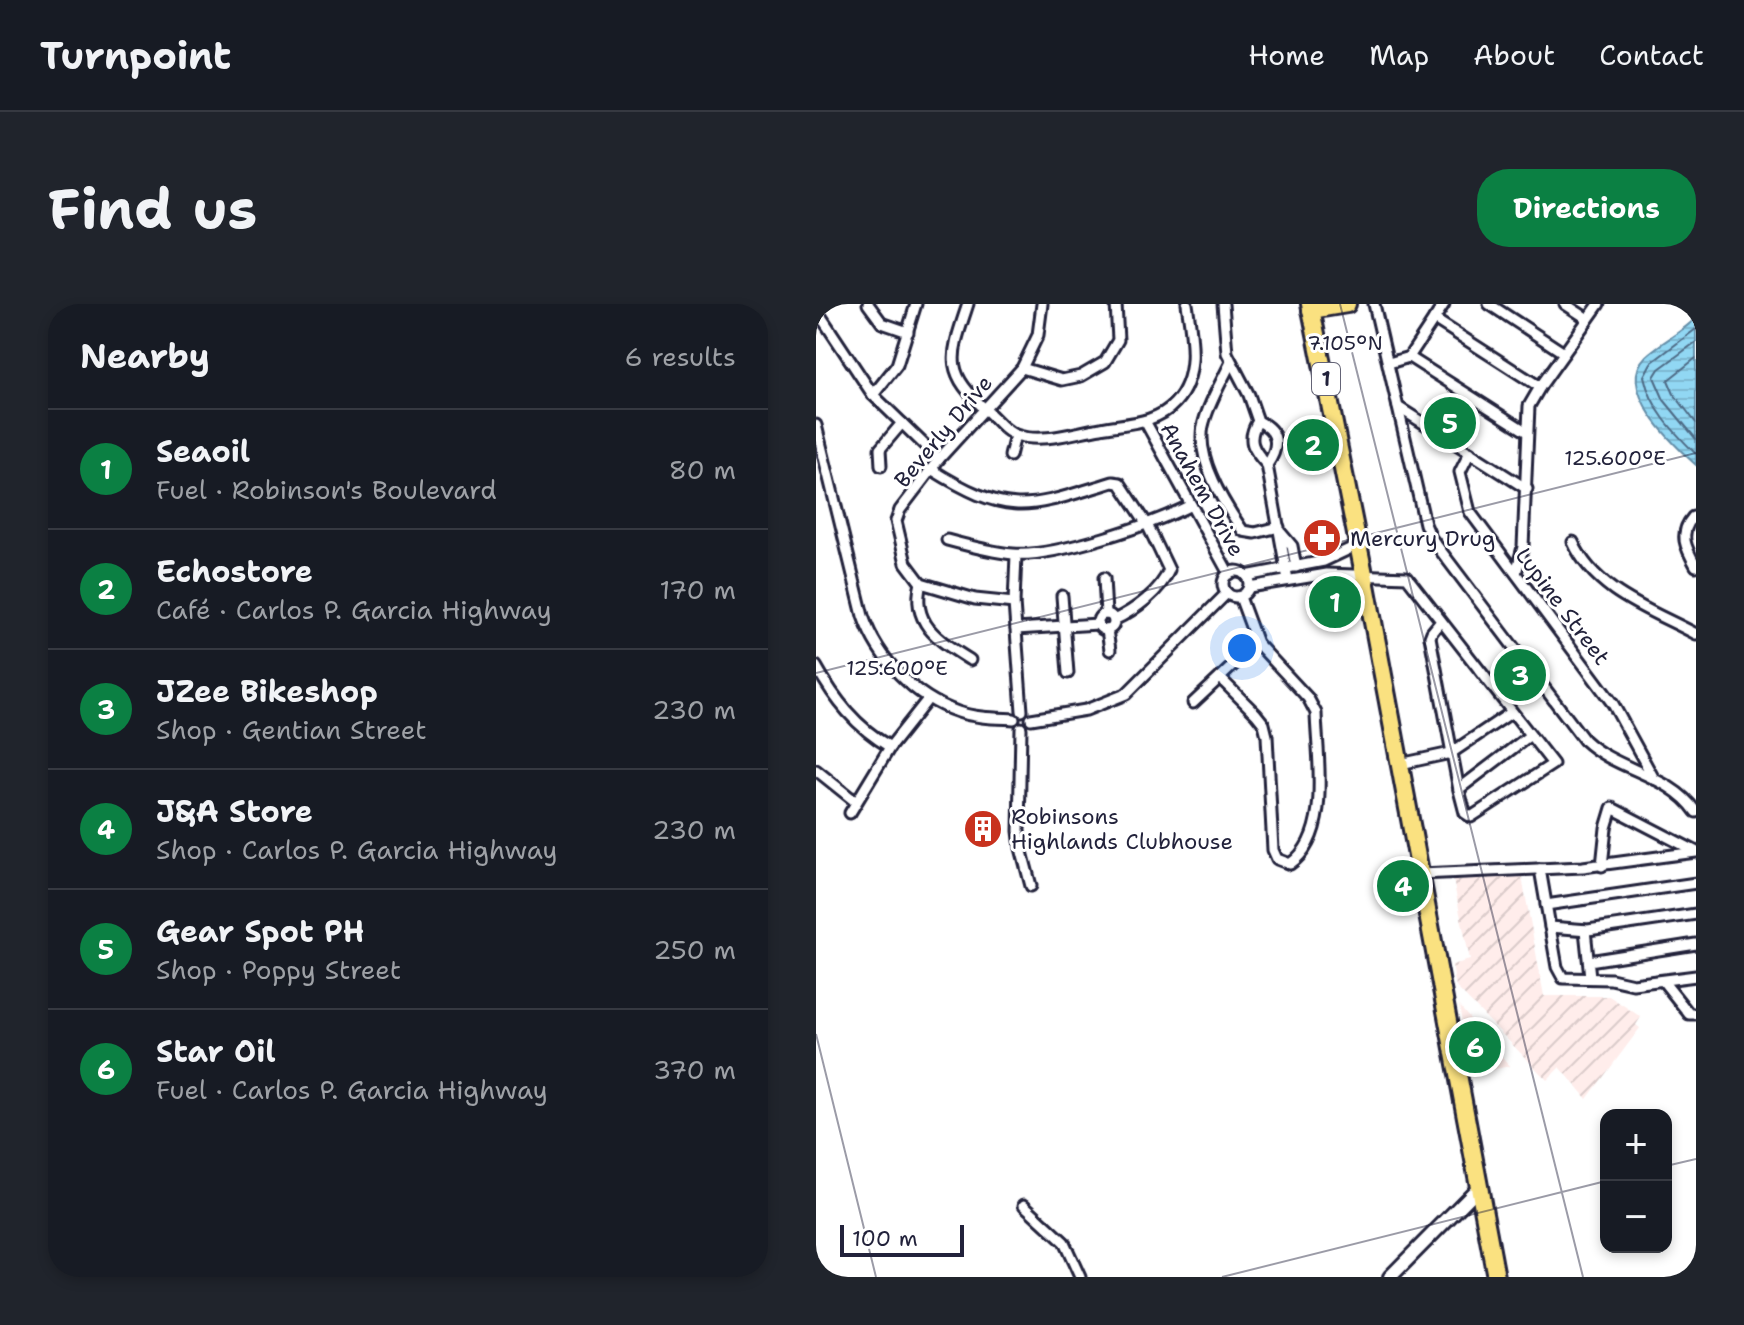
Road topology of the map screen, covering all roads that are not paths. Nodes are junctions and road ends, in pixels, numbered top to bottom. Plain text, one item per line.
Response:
1 (868, 304) edge
2 (916, 304) edge
3 (968, 304) edge
4 (1042, 304) edge
5 (1116, 304) edge
6 (1187, 304) edge
7 (1223, 304) edge
8 (1347, 304) edge
9 (1374, 304) edge
10 (1444, 304) edge
11 (1489, 304) edge
12 (1565, 304) edge
13 (1599, 304) edge
14 (1310, 307) edge
15 (816, 309) edge
16 (1434, 319) junction
17 (1588, 319) junction
18 (908, 332) junction
19 (1564, 353) junction
20 (1409, 357) junction
21 (1231, 362) junction
22 (1389, 363) junction
23 (1022, 368) junction
24 (1540, 387) junction
25 (873, 395) junction
26 (983, 407) junction
27 (1398, 407) junction
28 (1145, 421) junction
29 (1258, 421) junction
30 (902, 423) junction
31 (816, 425) edge
32 (1527, 432) junction
33 (1015, 435) junction
34 (1470, 452) junction
35 (1010, 456) dead end
36 (939, 459) junction
37 (1267, 465) junction
38 (881, 466) dead end
39 (931, 469) junction
40 (1527, 489) junction
41 (1191, 505) junction
42 (1693, 517) dead end
43 (1147, 524) junction
44 (1280, 530) junction
45 (947, 540) dead end
46 (1573, 542) dead end
47 (1358, 545) junction
48 (1016, 555) junction
49 (1314, 564) junction
50 (1696, 566) edge
51 (1291, 568) junction
52 (1516, 573) junction
53 (1229, 574) junction
54 (1364, 574) junction
55 (1316, 575) junction
56 (1246, 576) junction
57 (1104, 578) dead end
58 (1288, 580) junction
59 (921, 583) junction
60 (1249, 587) junction
61 (1227, 593) junction
62 (1062, 596) dead end
63 (1240, 597) junction
64 (1014, 603) junction
65 (1110, 617) junction
66 (1441, 621) junction
67 (1102, 627) junction
68 (1065, 628) junction
69 (1016, 629) junction
70 (1696, 634) edge
71 (1257, 643) junction
72 (1110, 650) dead end
73 (970, 660) dead end
74 (816, 666) edge
75 (1068, 673) dead end
76 (1220, 678) junction
77 (928, 699) junction
78 (1193, 703) dead end
79 (1512, 712) junction
80 (1019, 720) junction
81 (1529, 736) junction
82 (890, 747) junction
83 (1451, 753) junction
84 (1400, 764) junction
85 (816, 770) edge
86 (1654, 779) junction
87 (1459, 789) junction
88 (856, 802) junction
89 (1696, 812) edge
90 (850, 813) dead end
91 (1696, 852) edge
92 (1602, 866) junction
93 (1540, 869) junction
94 (1420, 874) junction
95 (1696, 883) edge
96 (1031, 886) dead end
97 (1546, 905) junction
98 (1696, 914) edge
99 (1550, 927) junction
100 (1585, 930) junction
101 (1696, 944) edge
102 (1589, 961) junction
103 (1696, 976) edge
104 (1590, 977) junction
105 (1663, 981) junction
106 (1696, 1014) edge
107 (1479, 1187) junction
108 (1024, 1205) dead end
109 (1080, 1277) edge
110 (1390, 1277) edge
111 (1496, 1277) edge

1 - 18 street
2 - 18 street
3 - 26 street
4 - 23 street, Beverly Drive
5 - 23 street
6 - 28 street
7 - 21 street
8 - 14 main road
9 - 22 street
10 - 16 street
11 - 19 street
12 - 17 street
13 - 17 street
14 - 47 main road, 1
15 - 25 street
16 - 20 street
16 - 24 street
17 - 19 street
18 - 25 street
19 - 24 street
20 - 22 street
20 - 32 street
21 - 29 street
21 - 44 street
22 - 27 street
23 - 26 street, Beverly Drive
24 - 32 street
25 - 30 street
26 - 33 street
26 - 36 street, Beverly Drive
27 - 34 street
27 - 86 street
28 - 33 street
28 - 41 street, Anahem Drive
29 - 37 street
29 - 37 street
30 - 36 street
30 - 38 street
31 - 77 street
32 - 40 street
33 - 35 street
34 - 40 street
34 - 52 street, Lupine Street
36 - 39 street, Beverly Drive
37 - 44 street
39 - 43 street
39 - 59 street, Beverly Drive
40 - 52 street
41 - 43 street
41 - 53 street, Anahem Drive
42 - 50 street
43 - 48 street
43 - 65 street
44 - 51 street
45 - 48 street
46 - 70 street
47 - 49 street
47 - 54 main road, 1
48 - 64 street
49 - 51 street
49 - 55 street
51 - 56 street
51 - 58 street
52 - 86 street, Lupine Street
53 - 56 street
53 - 61 street
54 - 55 street
54 - 66 street
54 - 84 main road, 1
55 - 58 street
56 - 60 street
57 - 65 street
58 - 60 street
59 - 64 street
59 - 73 street
60 - 63 street
61 - 63 street
61 - 80 street
62 - 68 street
63 - 71 street
64 - 69 street
65 - 67 street
66 - 79 street
66 - 83 street
67 - 68 street
67 - 72 street
68 - 69 street
68 - 75 street
69 - 80 street
71 - 76 street
71 - 76 street
74 - 82 street
76 - 78 street
77 - 80 street
77 - 82 street
79 - 81 street
79 - 83 street
80 - 96 street
81 - 87 street
81 - 87 street
82 - 88 street
83 - 84 street
83 - 87 street
84 - 94 main road, 1
85 - 88 street
86 - 89 street
88 - 90 street
91 - 92 street
91 - 92 street
92 - 93 street
93 - 94 street
93 - 97 street
94 - 107 main road, 1
95 - 97 street
97 - 99 street
98 - 100 street
99 - 100 street
99 - 104 street
100 - 102 street
101 - 102 street
102 - 104 street
103 - 105 street
104 - 105 street
105 - 106 street
107 - 110 street
107 - 111 main road, 1
108 - 109 street

